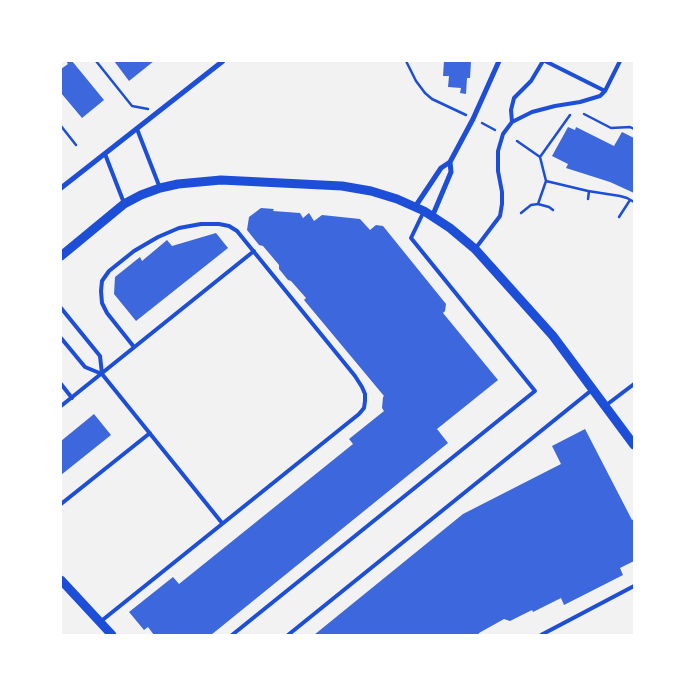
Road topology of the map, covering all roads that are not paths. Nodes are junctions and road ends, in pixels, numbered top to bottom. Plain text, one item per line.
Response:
1 (223, 61) edge
2 (499, 61) edge
3 (544, 61) edge
4 (620, 61) edge
5 (604, 91) junction
6 (512, 122) junction
7 (137, 129) junction
8 (106, 154) junction
9 (450, 162) junction
10 (61, 188) edge
11 (160, 188) junction
12 (124, 204) junction
13 (415, 207) junction
14 (424, 211) junction
15 (432, 217) junction
16 (475, 249) junction
17 (254, 251) junction
18 (61, 256) edge
19 (61, 308) edge
20 (61, 338) edge
21 (134, 347) junction
22 (102, 374) junction
23 (61, 384) edge
24 (634, 384) edge
25 (593, 389) junction
26 (72, 398) junction
27 (61, 406) edge
28 (605, 406) junction
29 (150, 433) junction
30 (634, 444) edge
31 (61, 504) edge
32 (222, 523) junction
33 (61, 580) edge
34 (634, 586) edge
35 (100, 622) junction
36 (112, 635) edge
37 (232, 635) edge
38 (288, 635) edge
39 (541, 635) edge

1 - 7 street
2 - 9 street
3 - 5 lane
3 - 6 lane
4 - 5 lane
5 - 6 lane
6 - 16 lane
7 - 8 street
7 - 11 lane
8 - 10 street
8 - 12 lane
9 - 13 street
9 - 15 street
11 - 12 street
11 - 13 street
12 - 18 street
13 - 14 street
14 - 15 street
14 - 37 lane
15 - 16 street
16 - 25 street
17 - 21 lane
17 - 21 lane
17 - 32 lane
19 - 22 lane
20 - 22 lane
21 - 22 lane
22 - 26 lane
22 - 29 lane
23 - 26 lane
24 - 28 lane
25 - 28 street
25 - 38 lane
26 - 27 lane
28 - 30 street
29 - 31 lane
29 - 32 lane
32 - 35 lane
33 - 35 street
34 - 39 lane
35 - 36 street

